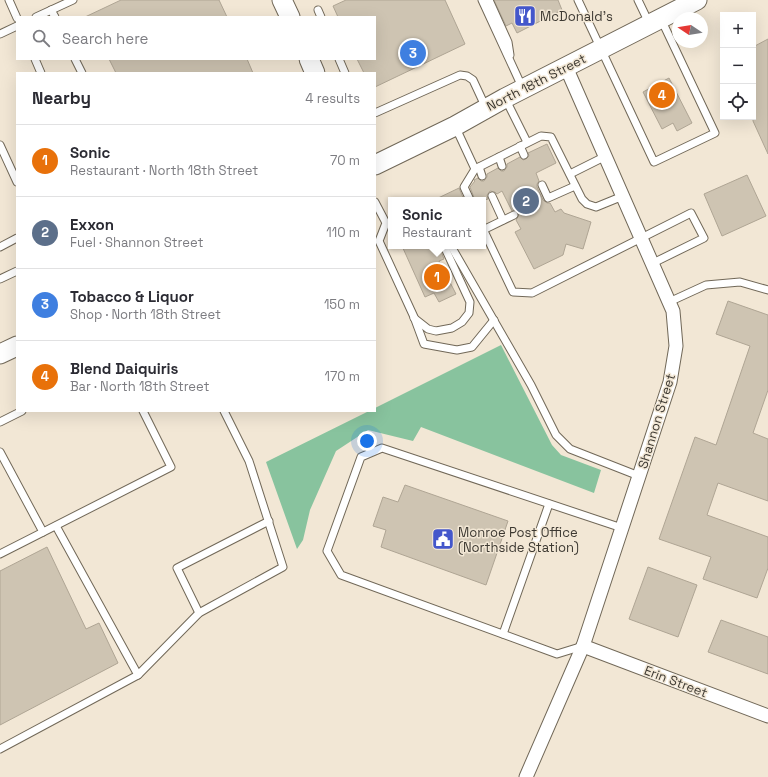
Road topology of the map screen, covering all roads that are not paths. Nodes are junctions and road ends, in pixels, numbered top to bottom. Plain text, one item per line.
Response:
1 (9, 0) edge
2 (73, 0) edge
3 (282, 0) edge
4 (482, 0) edge
5 (489, 0) edge
6 (578, 0) edge
7 (638, 0) edge
8 (697, 0) edge
9 (51, 10) junction
10 (665, 15) junction
11 (16, 16) edge
12 (38, 16) edge
13 (54, 16) edge
14 (290, 16) edge
15 (16, 26) edge
16 (0, 34) edge
17 (600, 49) junction
18 (35, 60) edge
19 (76, 60) edge
20 (309, 60) edge
21 (339, 60) edge
22 (511, 63) junction
23 (566, 67) junction
24 (41, 72) edge
25 (82, 72) edge
26 (315, 72) edge
27 (345, 72) edge
28 (523, 89) junction
29 (505, 98) junction
30 (486, 108) junction
31 (376, 113) edge
32 (455, 126) junction
33 (527, 142) junction
34 (0, 145) edge
35 (520, 146) junction
36 (524, 155) dead end
37 (606, 156) junction
38 (499, 157) junction
39 (376, 165) edge
40 (502, 166) dead end
41 (477, 168) junction
42 (570, 174) junction
43 (482, 176) dead end
44 (16, 180) edge
45 (542, 185) dead end
46 (575, 186) junction
47 (492, 196) dead end
48 (623, 196) junction
49 (469, 197) edge
50 (376, 204) edge
51 (514, 215) dead end
52 (504, 220) junction
53 (388, 222) edge
54 (486, 228) edge
55 (486, 235) edge
56 (641, 238) junction
57 (16, 239) edge
58 (0, 247) edge
59 (445, 249) edge
60 (453, 249) edge
61 (653, 263) junction
62 (16, 271) edge
63 (0, 279) edge
64 (768, 290) edge
65 (669, 302) junction
66 (414, 317) junction
67 (494, 320) junction
68 (16, 346) edge
69 (0, 354) edge
70 (20, 412) edge
71 (144, 412) edge
72 (224, 412) edge
73 (0, 422) edge
74 (0, 452) edge
75 (639, 476) junction
76 (549, 504) junction
77 (268, 521) junction
78 (56, 526) junction
79 (622, 528) junction
80 (43, 532) junction
81 (0, 554) edge
82 (199, 613) junction
83 (503, 634) junction
84 (583, 646) junction
85 (138, 675) junction
86 (768, 716) edge
87 (0, 749) edge
88 (526, 777) edge

1 - 11 lane
2 - 9 lane
3 - 14 main road
4 - 22 lane
5 - 22 lane
6 - 17 lane
7 - 10 lane
8 - 10 main road, North 18th Street
9 - 12 lane
9 - 13 lane
10 - 17 main road, North 18th Street
10 - 17 lane
15 - 16 lane
17 - 23 main road, North 18th Street
18 - 24 lane
19 - 25 lane
20 - 26 main road
21 - 27 lane
22 - 28 lane
23 - 28 main road, North 18th Street
23 - 37 street, Shannon Street
28 - 29 main road, North 18th Street
29 - 30 main road, North 18th Street
29 - 33 lane
30 - 31 lane
30 - 32 main road, North 18th Street
32 - 39 main road, North 18th Street
32 - 41 lane
33 - 35 lane
33 - 42 lane
34 - 44 lane
35 - 36 lane
35 - 38 lane
37 - 42 lane
37 - 48 street, Shannon Street
38 - 40 lane
38 - 41 lane
41 - 43 lane
41 - 49 lane
42 - 46 lane
45 - 46 lane
46 - 48 lane
47 - 52 lane
48 - 56 street, Shannon Street
50 - 53 lane
51 - 52 lane
52 - 54 lane
53 - 66 lane
55 - 56 lane
56 - 61 street, Shannon Street
56 - 61 lane
57 - 58 lane
59 - 66 lane
60 - 67 lane
61 - 65 street, Shannon Street
62 - 63 lane
64 - 65 lane
65 - 75 street, Shannon Street
66 - 67 lane
67 - 75 lane
68 - 69 main road
70 - 73 lane
71 - 78 lane
72 - 77 lane
74 - 80 lane
75 - 79 street, Shannon Street
76 - 79 lane
76 - 83 lane
76 - 83 lane
77 - 82 lane
77 - 82 lane
78 - 80 lane
78 - 85 lane
79 - 84 street, Shannon Street
80 - 81 lane
82 - 85 lane
83 - 84 lane
84 - 86 street, Erin Street
84 - 88 street, Shannon Street
85 - 87 lane

